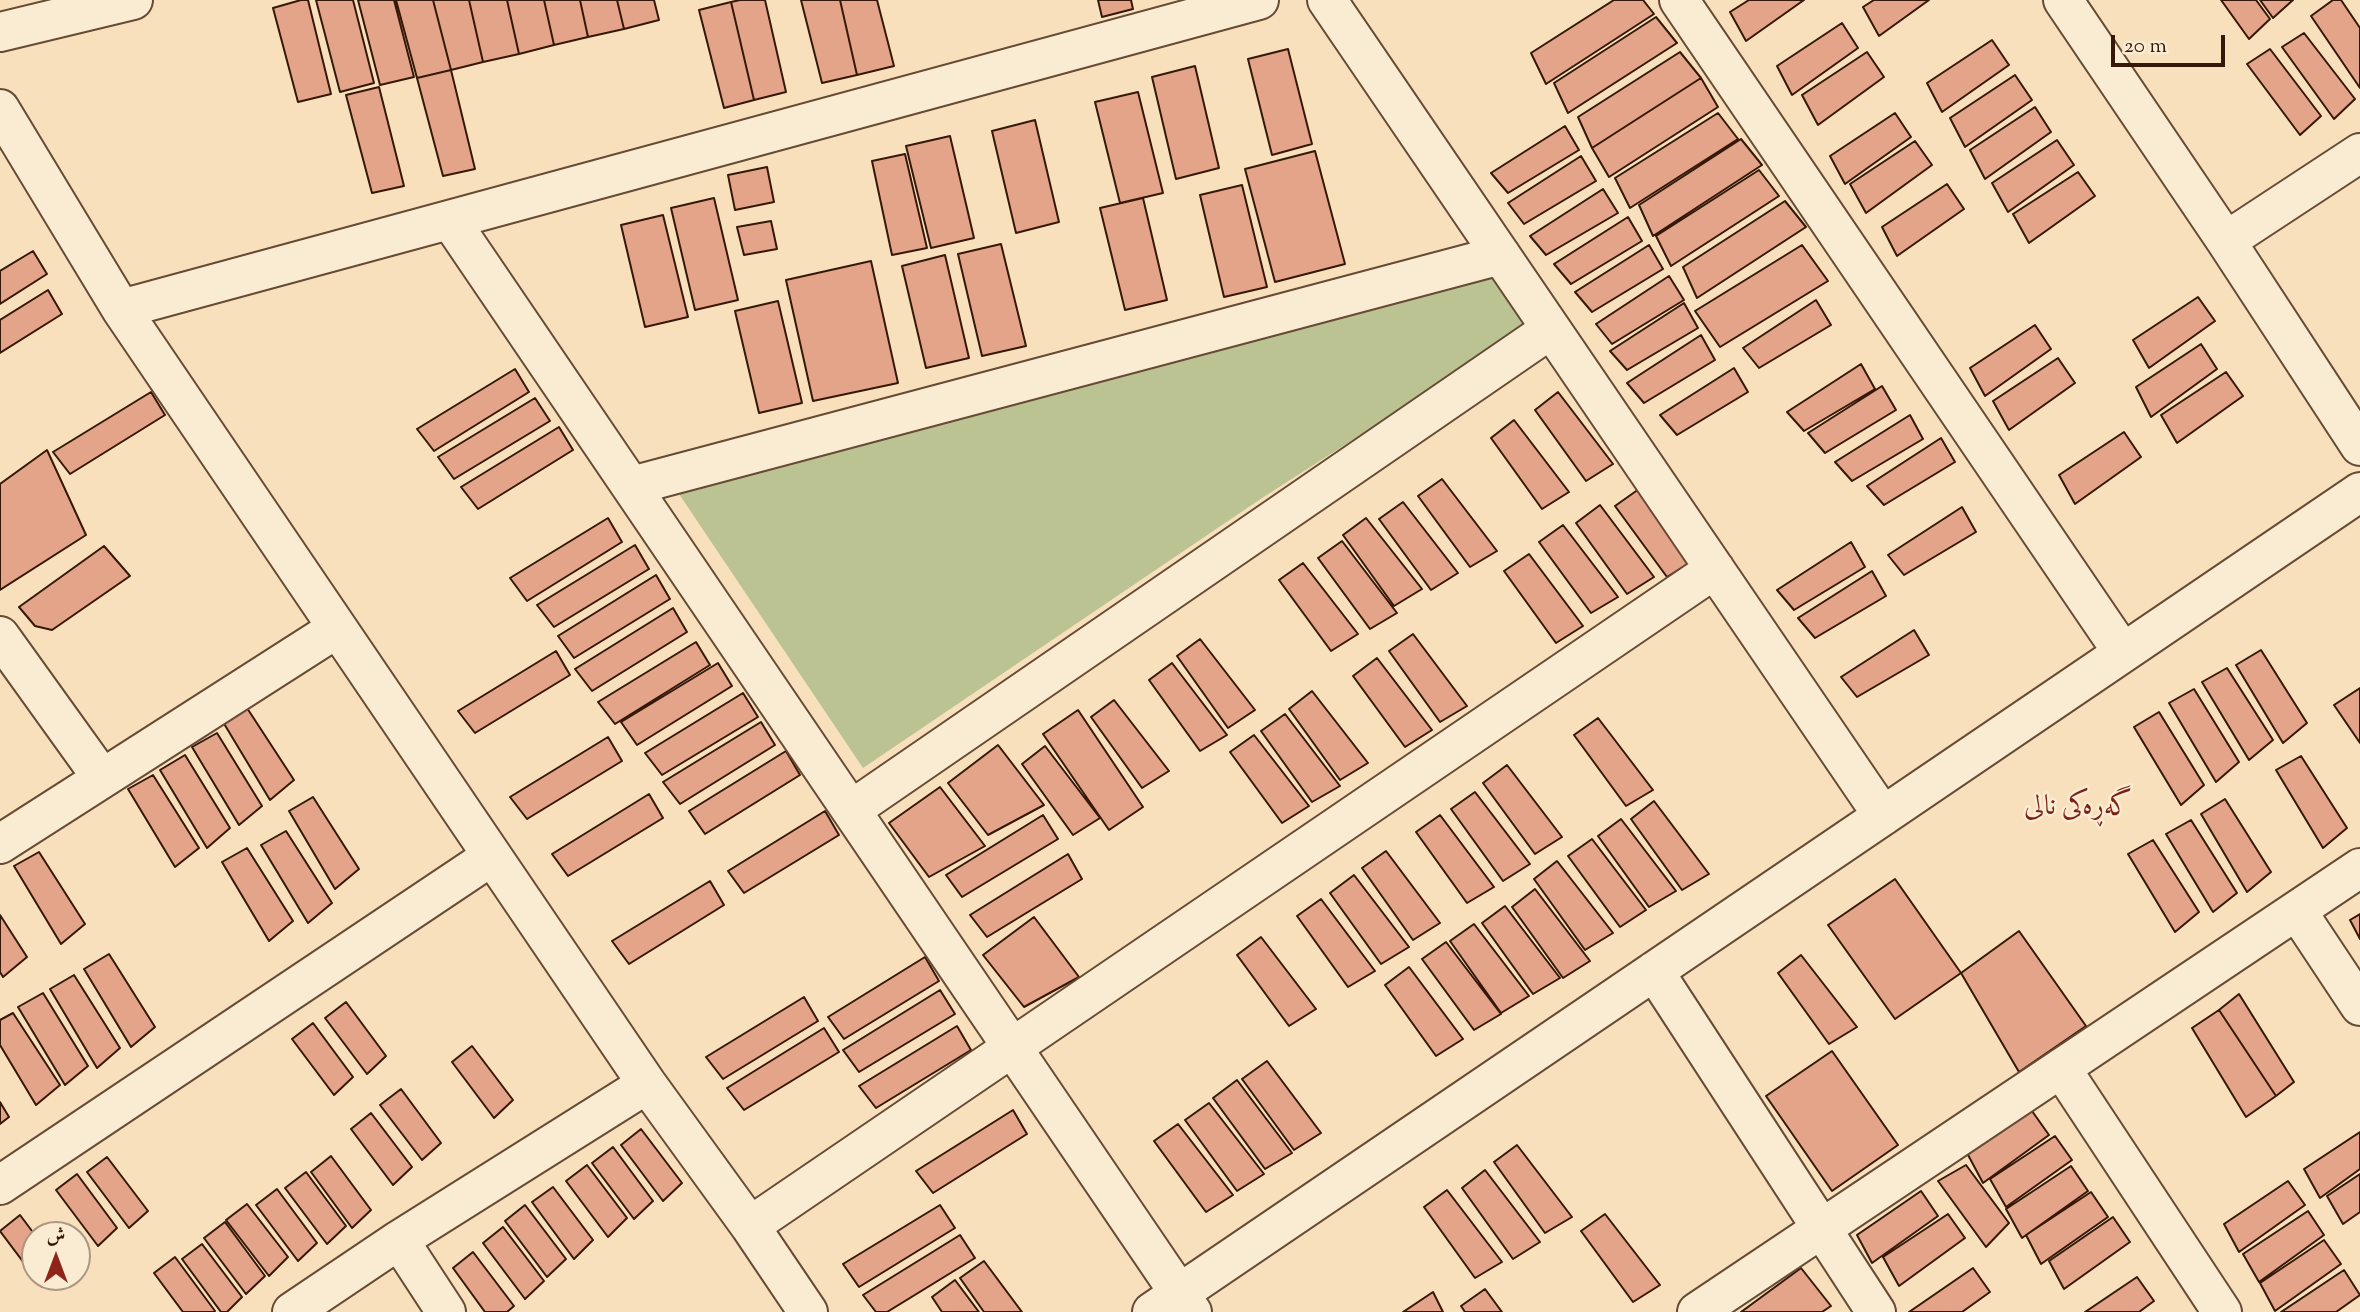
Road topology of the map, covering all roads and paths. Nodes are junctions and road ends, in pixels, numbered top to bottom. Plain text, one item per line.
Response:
1 (133, 0) edge
2 (1259, 0) edge
3 (1327, 0) edge
4 (1679, 0) edge
5 (2064, 0) edge
6 (0, 32) edge
7 (0, 109) edge
8 (2360, 153) edge
9 (450, 220) junction
10 (2226, 242) junction
11 (1501, 255) junction
12 (121, 309) junction
13 (1551, 329) junction
14 (2360, 446) edge
15 (631, 486) junction
16 (2360, 492) edge
17 (1715, 569) junction
18 (337, 629) junction
19 (0, 636) edge
20 (2123, 653) junction
21 (102, 778) junction
22 (851, 810) junction
23 (1883, 816) junction
24 (0, 844) edge
25 (492, 856) junction
26 (2360, 869) edge
27 (2297, 911) junction
28 (1654, 971) junction
29 (2360, 1006) edge
30 (1013, 1049) junction
31 (2061, 1068) junction
32 (647, 1084) junction
33 (0, 1185) edge
34 (750, 1226) junction
35 (1821, 1229) junction
36 (399, 1240) junction
37 (1174, 1306) edge
38 (292, 1312) edge
39 (446, 1312) edge
40 (808, 1312) edge
41 (1697, 1312) edge
42 (1877, 1312) edge
43 (2222, 1312) edge

1 - 6 street
2 - 9 street
3 - 11 street
4 - 20 street
5 - 10 street
7 - 12 street
8 - 10 street
9 - 12 street
9 - 15 street
10 - 14 street
11 - 13 street
11 - 15 street
12 - 18 street
13 - 17 street
13 - 22 street
15 - 22 street
16 - 20 street
17 - 23 street
17 - 30 street
18 - 21 street
18 - 25 street
19 - 21 street
20 - 23 street
21 - 24 street
22 - 30 street
23 - 28 street
25 - 32 street
25 - 33 street
26 - 27 street
27 - 29 street
27 - 31 street
28 - 35 street
28 - 37 street
30 - 34 street
30 - 37 street
31 - 35 street
31 - 43 street
32 - 34 street
32 - 36 street
34 - 40 street
35 - 41 street
35 - 42 street
36 - 38 street
36 - 39 street

